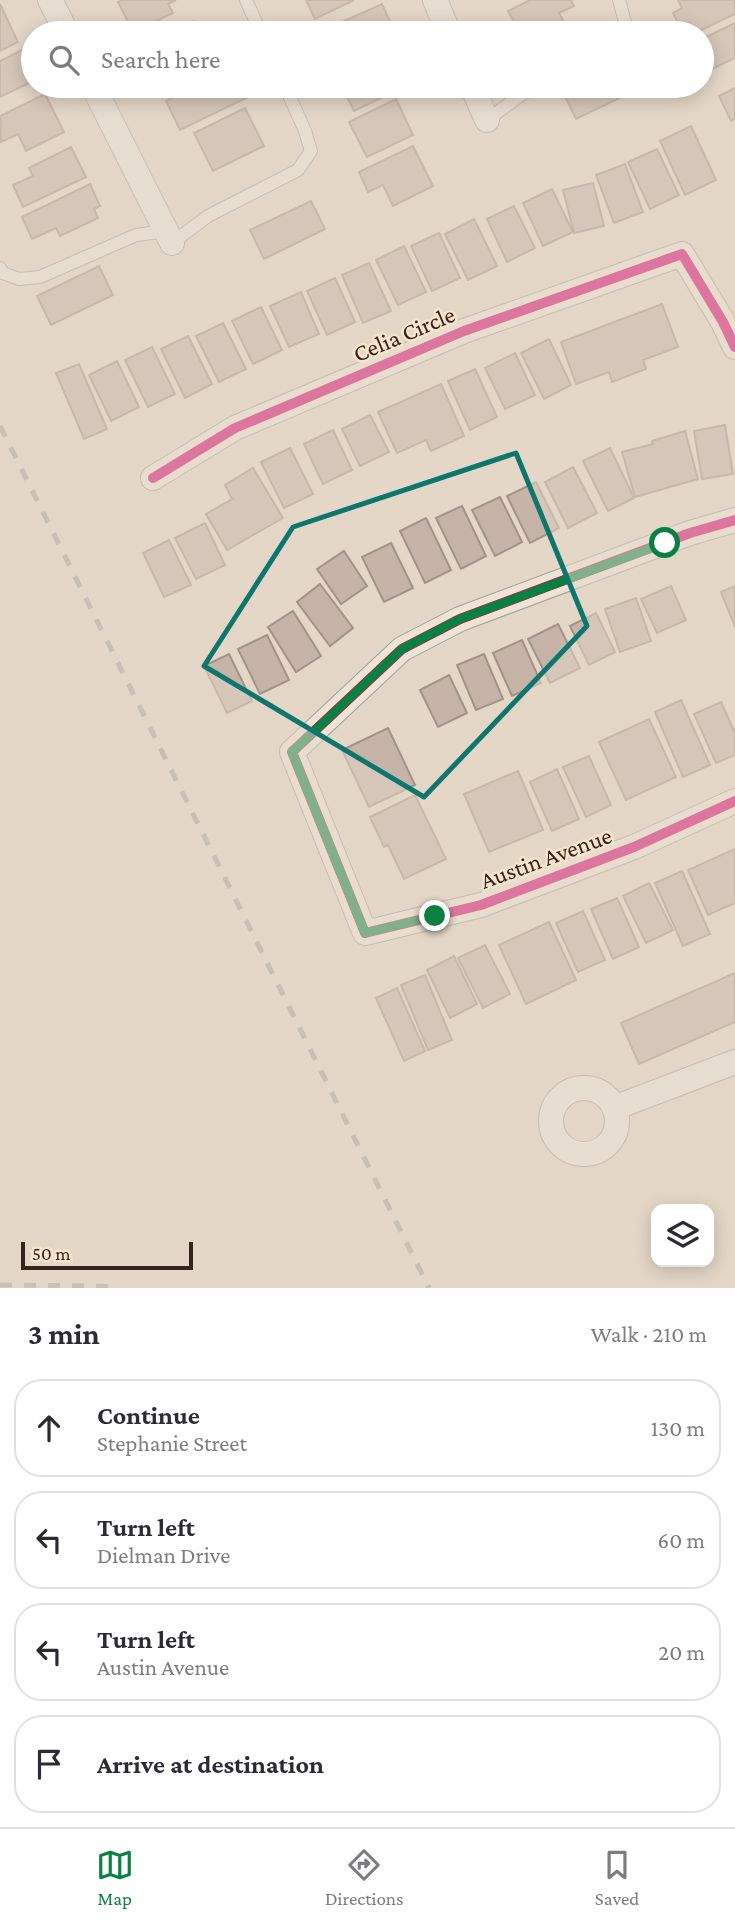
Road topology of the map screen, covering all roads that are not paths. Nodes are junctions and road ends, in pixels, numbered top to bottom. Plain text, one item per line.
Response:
1 (50, 0) edge
2 (246, 0) edge
3 (435, 0) edge
4 (619, 0) edge
5 (61, 21) edge
6 (256, 21) edge
7 (444, 21) edge
8 (625, 21) edge
9 (99, 98) edge
10 (291, 98) edge
11 (477, 98) edge
12 (517, 98) edge
13 (487, 120) joint
14 (169, 237) junction
15 (0, 268) edge
16 (735, 348) edge
17 (153, 478) dead end
18 (735, 520) edge
19 (735, 801) edge
20 (735, 1062) edge
21 (614, 1108) dead end

1 - 5 street
2 - 6 lane
3 - 7 street
4 - 8 lane
9 - 14 street
10 - 14 lane
11 - 13 street
12 - 13 lane
14 - 15 lane
16 - 17 street, Celia Circle
18 - 19 street, Austin Avenue
20 - 21 street

